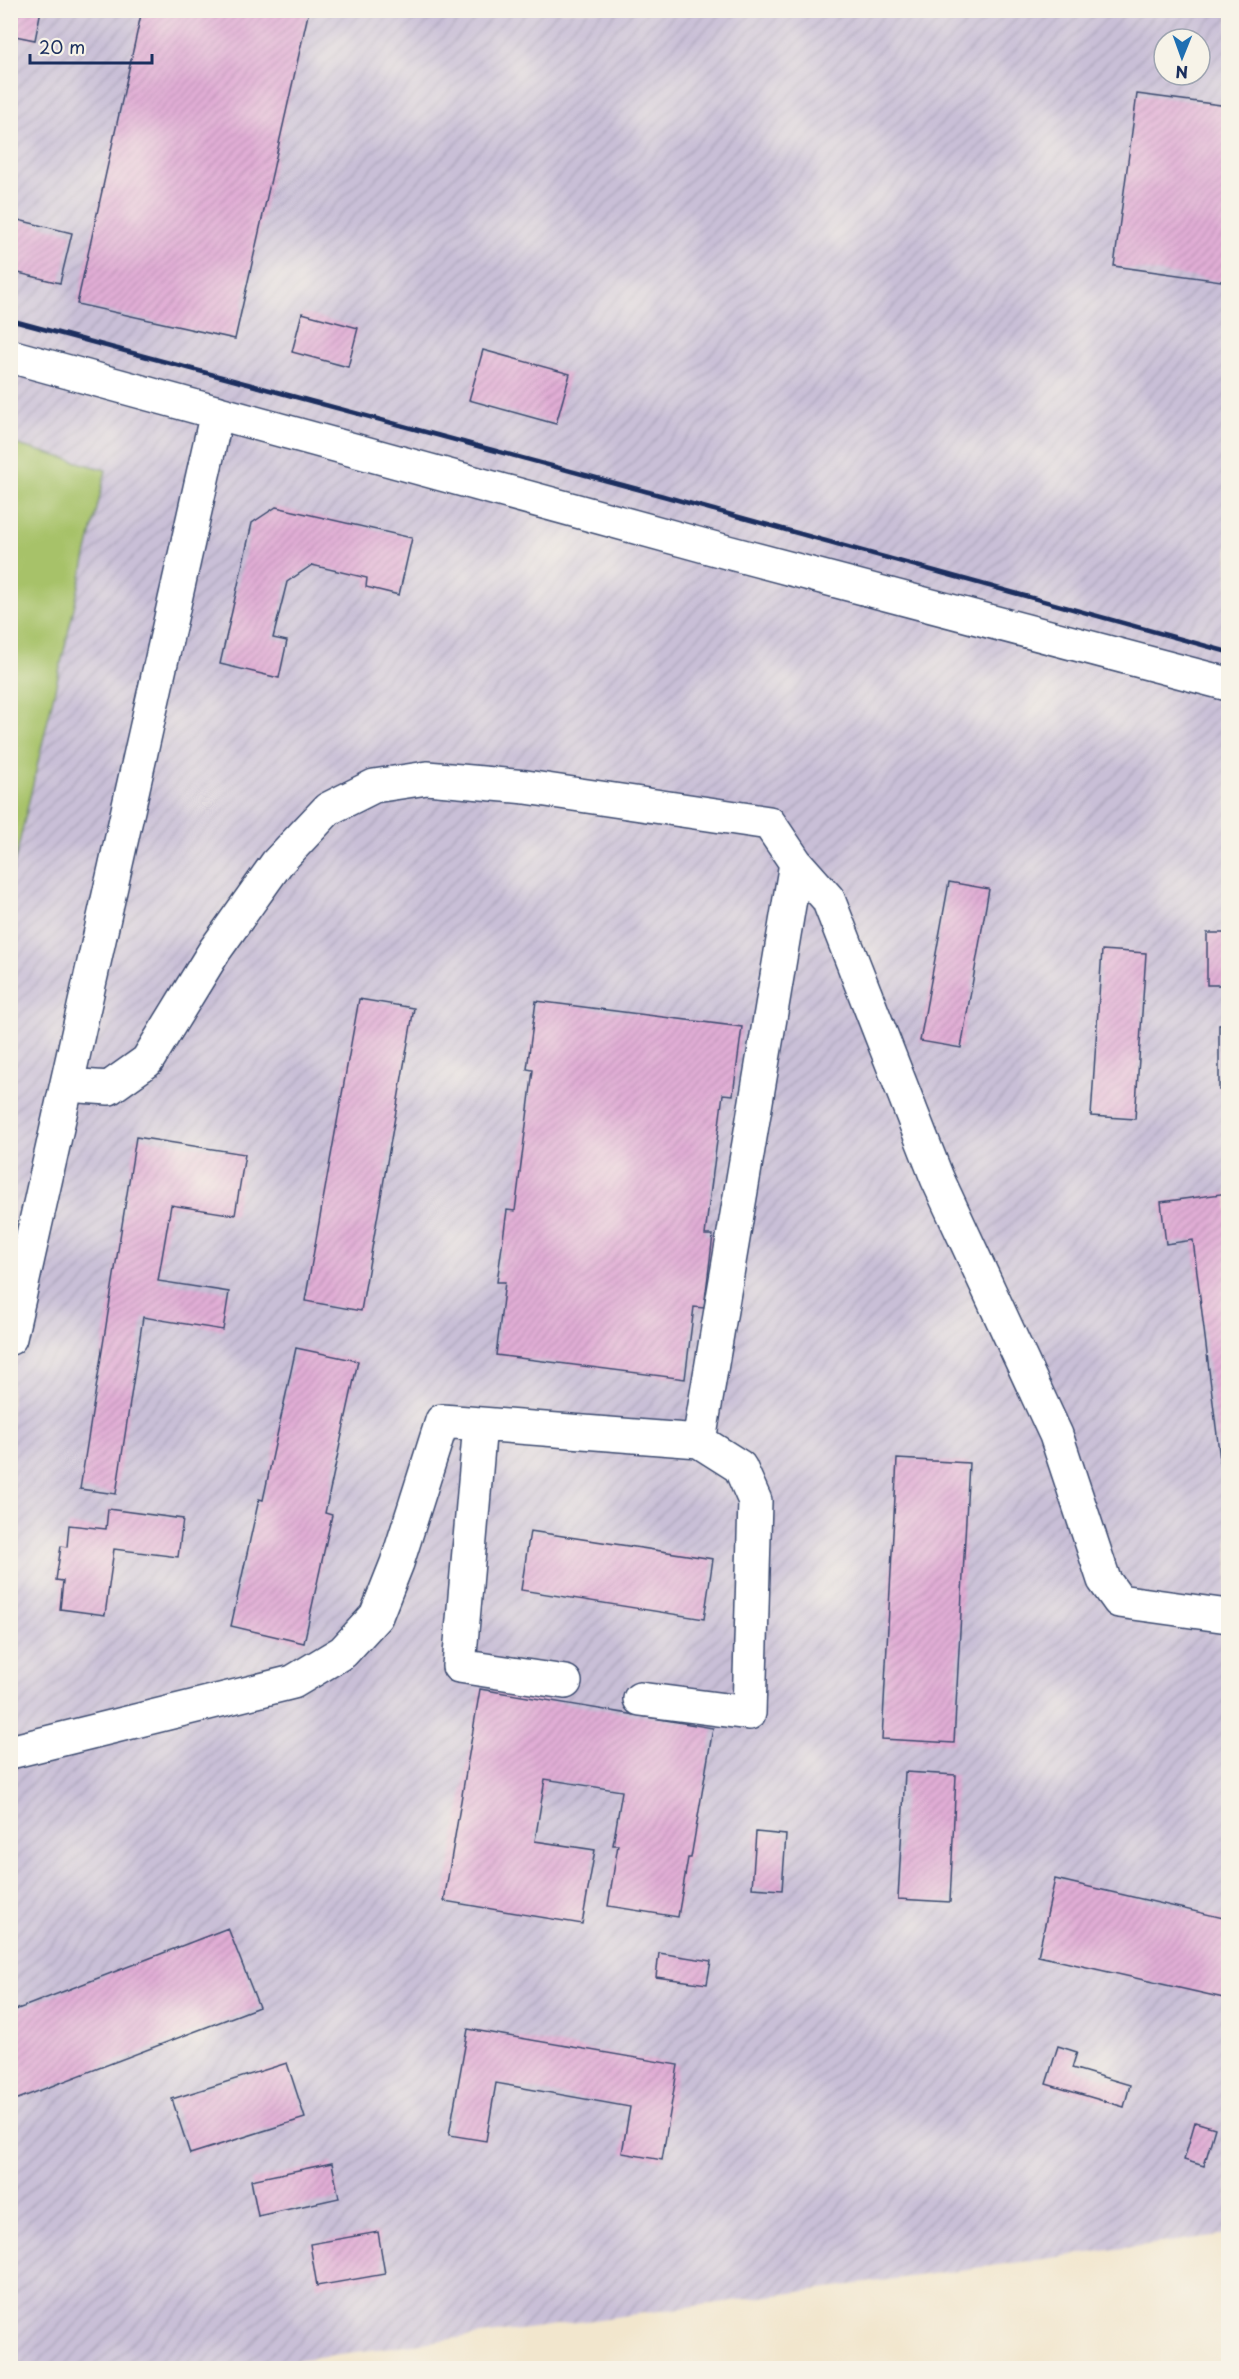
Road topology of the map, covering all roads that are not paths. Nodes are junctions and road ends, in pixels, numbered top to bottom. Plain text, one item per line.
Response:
1 (10, 356) edge
2 (217, 412) junction
3 (1228, 684) edge
4 (796, 863) junction
5 (67, 1085) junction
6 (10, 1338) edge
7 (480, 1424) junction
8 (699, 1441) junction
9 (1228, 1616) edge
10 (565, 1682) dead end
11 (640, 1698) dead end
12 (10, 1752) edge

1 - 2 street
2 - 3 street
2 - 5 street
4 - 5 street
4 - 8 street
4 - 9 street
5 - 6 street
7 - 8 street
7 - 10 street
7 - 12 street
8 - 11 street

